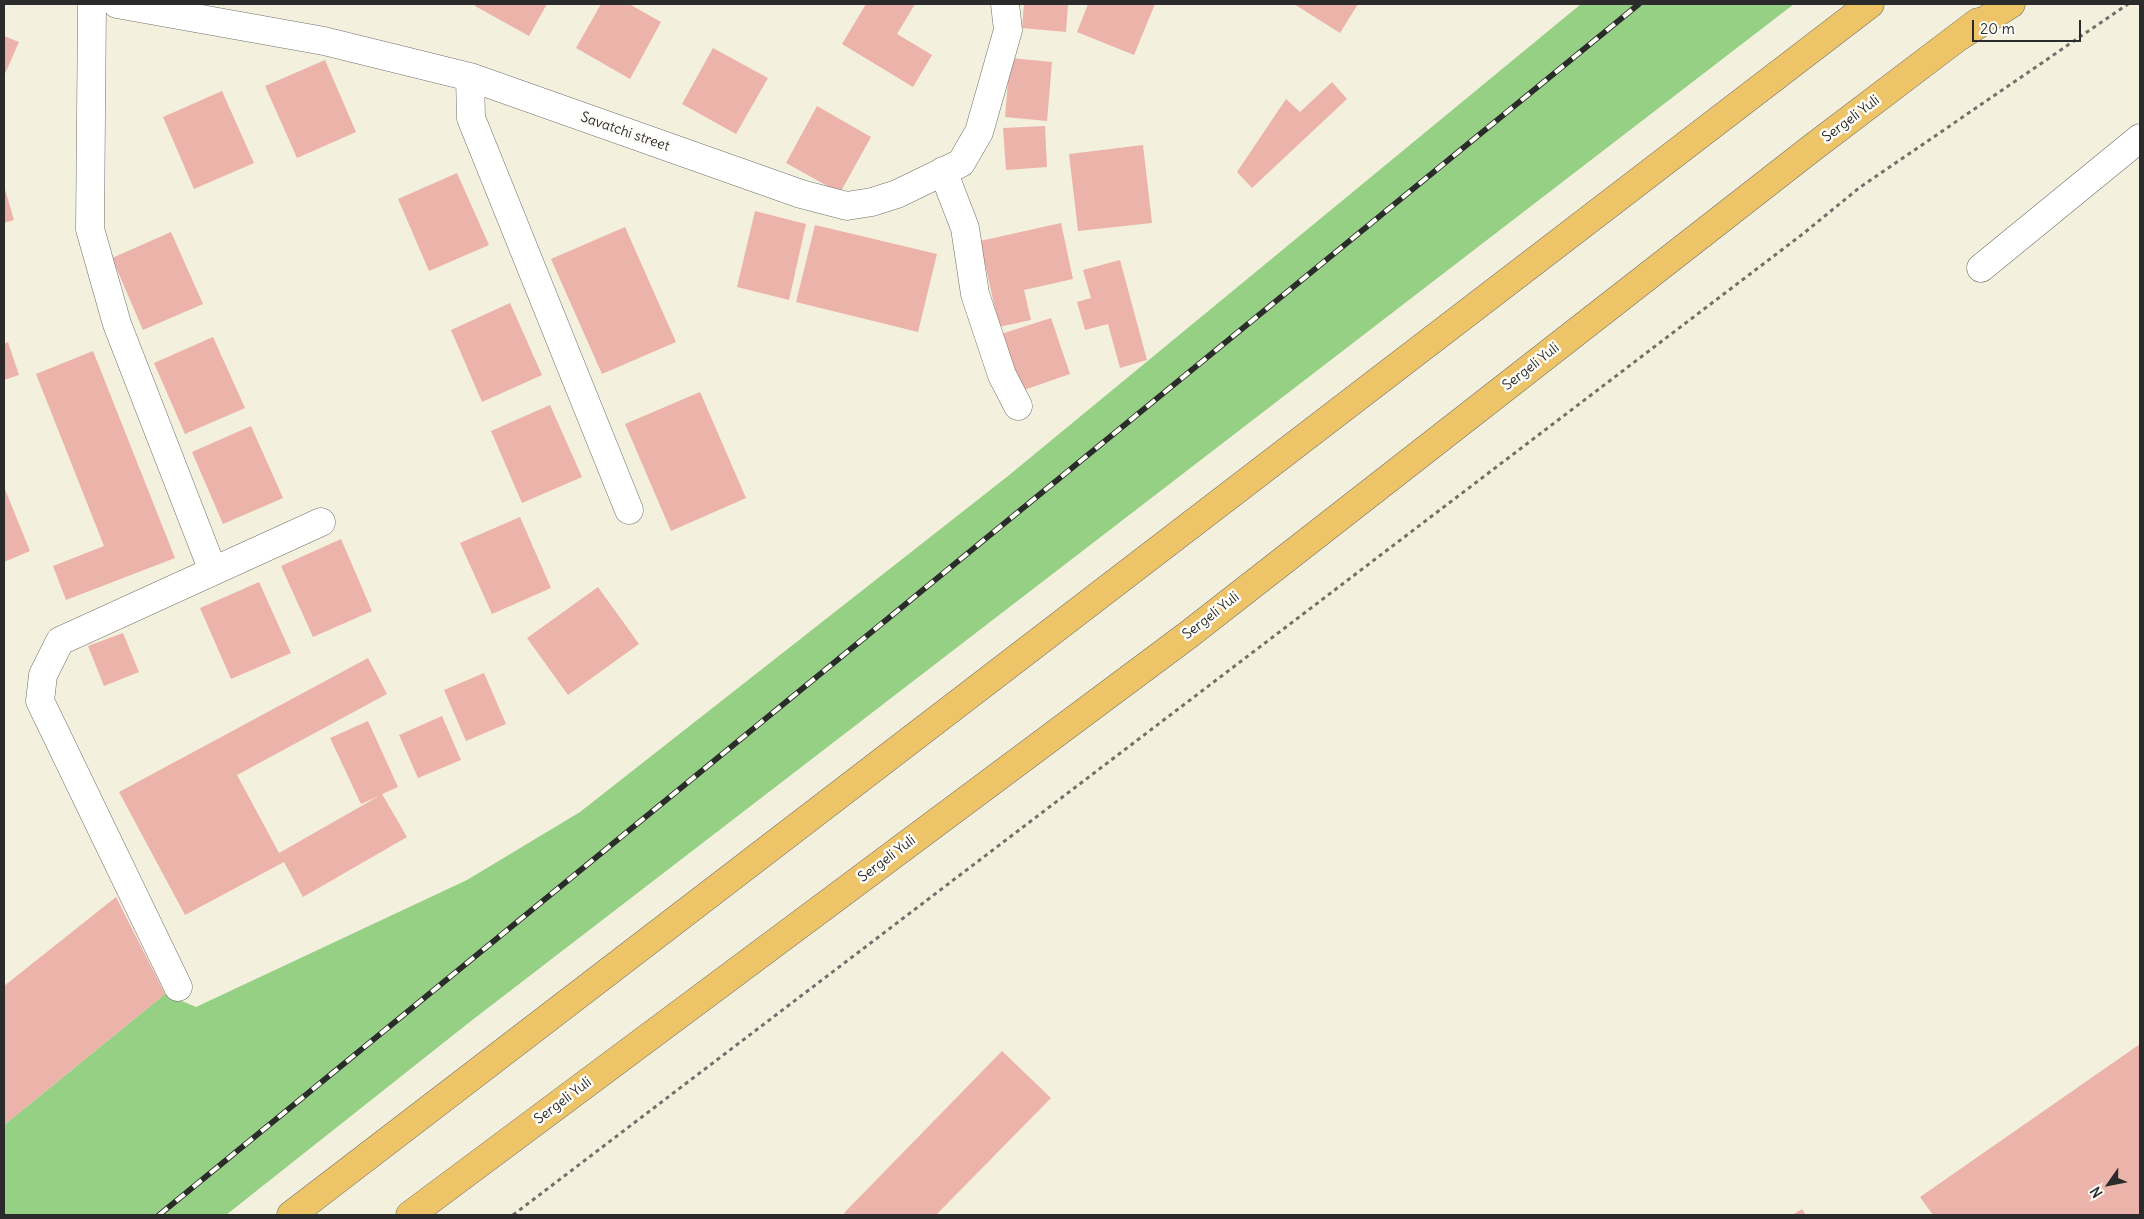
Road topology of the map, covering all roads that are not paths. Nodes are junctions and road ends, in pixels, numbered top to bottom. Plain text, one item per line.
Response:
1 (92, 4) edge
2 (117, 4) edge
3 (1005, 4) edge
4 (1870, 4) edge
5 (2004, 4) edge
6 (2011, 4) edge
7 (1960, 36) junction
8 (470, 77) junction
9 (2140, 138) edge
10 (943, 171) junction
11 (1981, 268) dead end
12 (1018, 406) dead end
13 (629, 510) dead end
14 (321, 522) dead end
15 (213, 571) junction
16 (178, 987) dead end
17 (292, 1215) edge
18 (410, 1215) edge

1 - 15 street
2 - 8 street, Savatchi street
3 - 10 street, Savatchi street
4 - 17 main road
5 - 7 main road, Sergeli Yuli
6 - 7 main road
7 - 18 main road, Sergeli Yuli
8 - 10 street, Savatchi street
8 - 13 street
9 - 11 street
10 - 12 street
14 - 15 street
15 - 16 street

